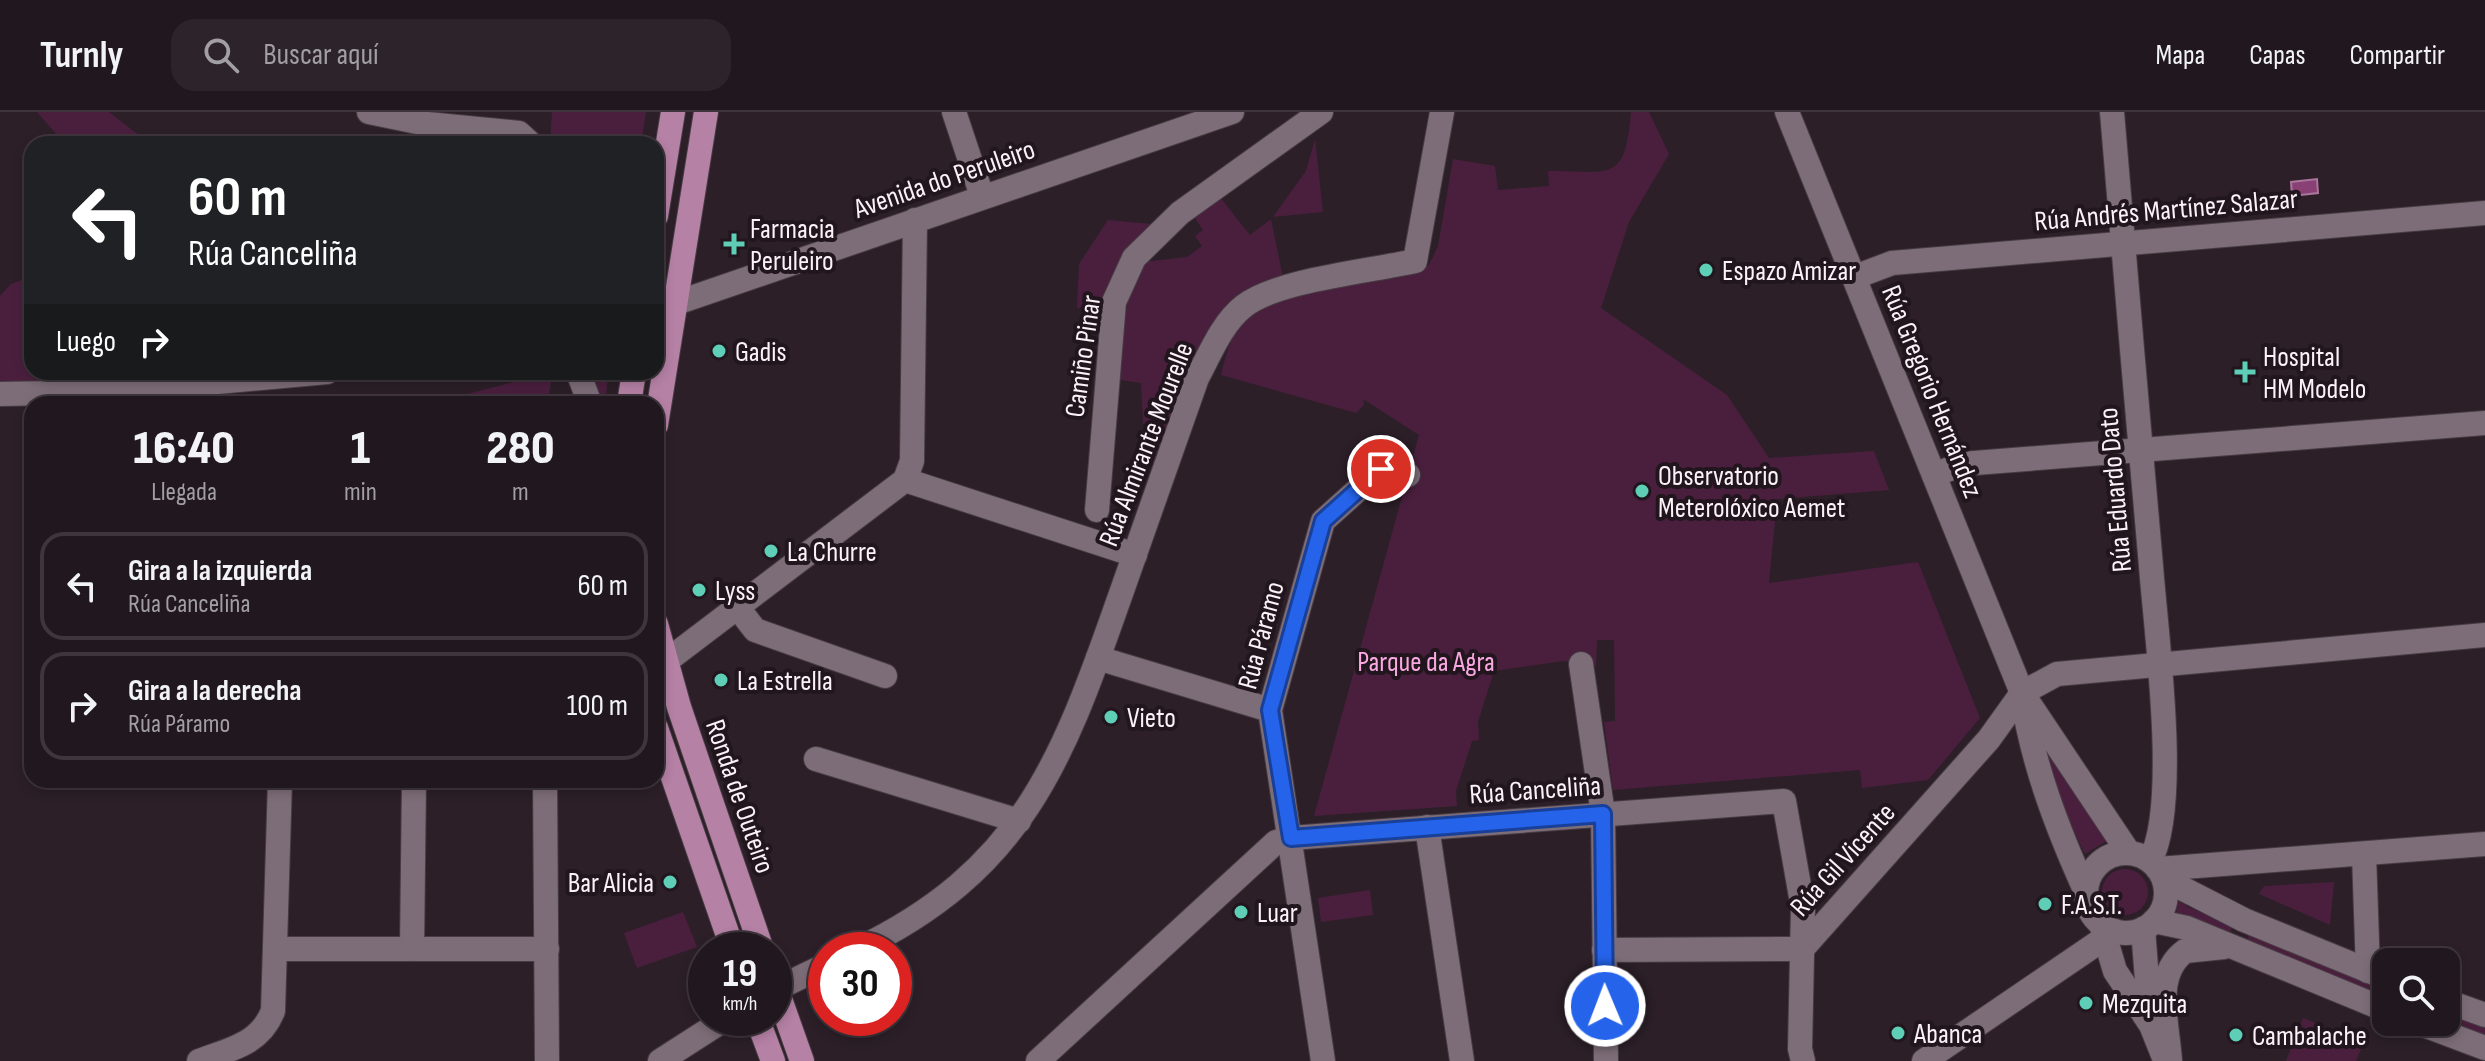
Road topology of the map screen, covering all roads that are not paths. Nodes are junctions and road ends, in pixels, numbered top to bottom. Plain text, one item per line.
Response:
1 (369, 112) edge
2 (673, 112) edge
3 (706, 112) edge
4 (954, 112) edge
5 (1232, 112) edge
6 (1321, 112) edge
7 (1442, 112) edge
8 (1787, 112) edge
9 (2112, 112) edge
10 (485, 121) edge
11 (522, 136) edge
12 (664, 167) edge
13 (982, 196) junction
14 (2485, 213) edge
15 (915, 220) junction
16 (2122, 241) junction
17 (1855, 277) junction
18 (666, 306) edge
19 (664, 330) edge
20 (240, 380) edge
21 (0, 394) edge
22 (2485, 423) edge
23 (2142, 452) junction
24 (1408, 475) dead end
25 (1934, 475) junction
26 (905, 480) junction
27 (1097, 510) dead end
28 (1135, 555) junction
29 (738, 608) junction
30 (2485, 635) edge
31 (1098, 658) junction
32 (664, 662) edge
33 (2159, 663) junction
34 (1581, 664) dead end
35 (664, 672) edge
36 (885, 676) dead end
37 (2022, 693) junction
38 (1270, 710) junction
39 (664, 751) edge
40 (816, 759) dead end
41 (280, 788) edge
42 (414, 788) edge
43 (545, 788) edge
44 (1603, 814) junction
45 (1019, 821) junction
46 (1427, 827) junction
47 (1291, 838) junction
48 (2485, 844) edge
49 (2364, 854) junction
50 (2150, 866) junction
51 (2086, 892) junction
52 (2148, 925) junction
53 (2108, 931) junction
54 (727, 932) edge
55 (756, 932) edge
56 (891, 932) edge
57 (2233, 947) junction
58 (2374, 948) edge
59 (277, 949) junction
60 (412, 949) junction
61 (547, 949) junction
62 (1802, 949) junction
63 (1604, 950) junction
64 (2081, 957) junction
65 (2115, 971) junction
66 (2372, 972) edge
67 (2372, 1004) edge
68 (2460, 1006) edge
69 (2485, 1015) edge
70 (2151, 1025) junction
71 (792, 1034) edge
72 (699, 1036) edge
73 (764, 1036) edge
74 (2453, 1036) edge
75 (2485, 1048) edge
76 (1955, 1052) edge
77 (199, 1061) edge
78 (547, 1061) edge
79 (660, 1061) edge
80 (773, 1061) edge
81 (802, 1061) edge
82 (1038, 1061) edge
83 (1323, 1061) edge
84 (1462, 1061) edge
85 (1606, 1061) edge
86 (1803, 1061) edge
87 (1924, 1061) edge
88 (2168, 1061) edge

1 - 10 street
2 - 12 main road
3 - 18 main road
4 - 13 street
5 - 13 street, Avenida do Peruleiro
6 - 27 street, Camiño Pinar
7 - 28 street, Rúa Almirante Mourelle
8 - 17 street, Rúa Gregorio Hernández
9 - 16 street, Rúa Eduardo Dato
10 - 11 street
13 - 15 street, Avenida do Peruleiro
14 - 16 street, Rúa Andrés Martínez Salazar
15 - 18 street, Avenida do Peruleiro
15 - 26 street
16 - 17 street, Rúa Andrés Martínez Salazar
16 - 23 street, Rúa Eduardo Dato
17 - 25 street, Rúa Gregorio Hernández
18 - 19 main road
20 - 21 street
22 - 23 street
23 - 25 street
23 - 33 street, Rúa Eduardo Dato
24 - 38 street, Rúa Páramo
25 - 37 street, Rúa Gregorio Hernández
26 - 28 street
26 - 29 street
28 - 31 street, Rúa Almirante Mourelle
29 - 32 street
29 - 36 street
30 - 33 street
31 - 38 street
31 - 45 street, Rúa Almirante Mourelle
33 - 37 street
33 - 50 street, Rúa Eduardo Dato
34 - 44 street
35 - 55 main road, Ronda de Outeiro
37 - 50 street, Rúa Gregorio Hernández
37 - 51 street, Rúa Gregorio Hernández
37 - 62 street, Rúa Gil Vicente
38 - 47 street, Rúa Páramo
39 - 54 main road, Ronda de Outeiro
40 - 45 street
41 - 59 street
42 - 60 street
43 - 61 street
44 - 46 street, Rúa Canceliña
44 - 62 street, Rúa Canceliña
44 - 63 street
45 - 56 street, Rúa Almirante Mourelle
46 - 47 street, Rúa Canceliña
46 - 84 street
47 - 82 street
47 - 83 street, Rúa Páramo
48 - 49 street
49 - 50 street
49 - 58 street
50 - 51 street
50 - 52 street
50 - 66 street
51 - 53 street
52 - 53 street
52 - 57 street
52 - 70 street
53 - 64 street
53 - 65 street
57 - 67 street
57 - 88 street
59 - 60 street
59 - 77 street
60 - 61 street
61 - 78 street
62 - 63 street, Rúa Gil Vicente
62 - 86 street
63 - 85 street
64 - 65 street
64 - 76 street
65 - 70 street
68 - 69 street
70 - 88 street
71 - 81 main road
72 - 79 street
73 - 80 main road
74 - 75 street
76 - 87 street

